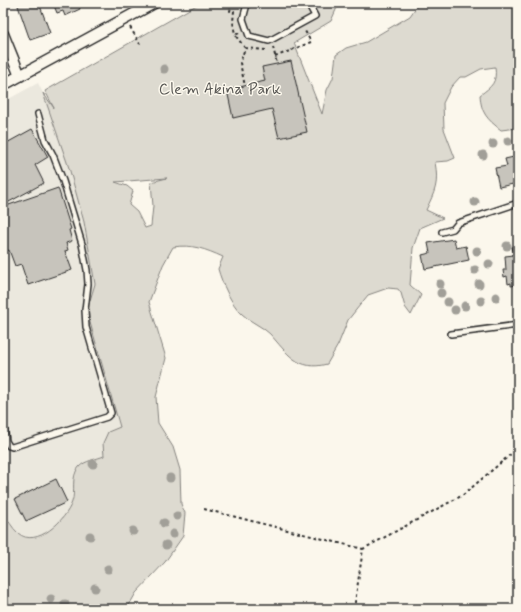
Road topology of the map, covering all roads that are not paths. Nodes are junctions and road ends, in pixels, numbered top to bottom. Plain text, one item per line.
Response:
1 (154, 3) edge
2 (248, 3) edge
3 (308, 3) edge
4 (3, 34) edge
5 (20, 76) junction
6 (3, 85) edge
7 (38, 114) dead end
8 (518, 203) edge
9 (442, 232) dead end
10 (518, 325) edge
11 (451, 334) dead end
12 (3, 420) edge

1 - 5 street
2 - 3 lane
4 - 5 street
5 - 6 street
7 - 12 lane
8 - 9 lane
10 - 11 lane

